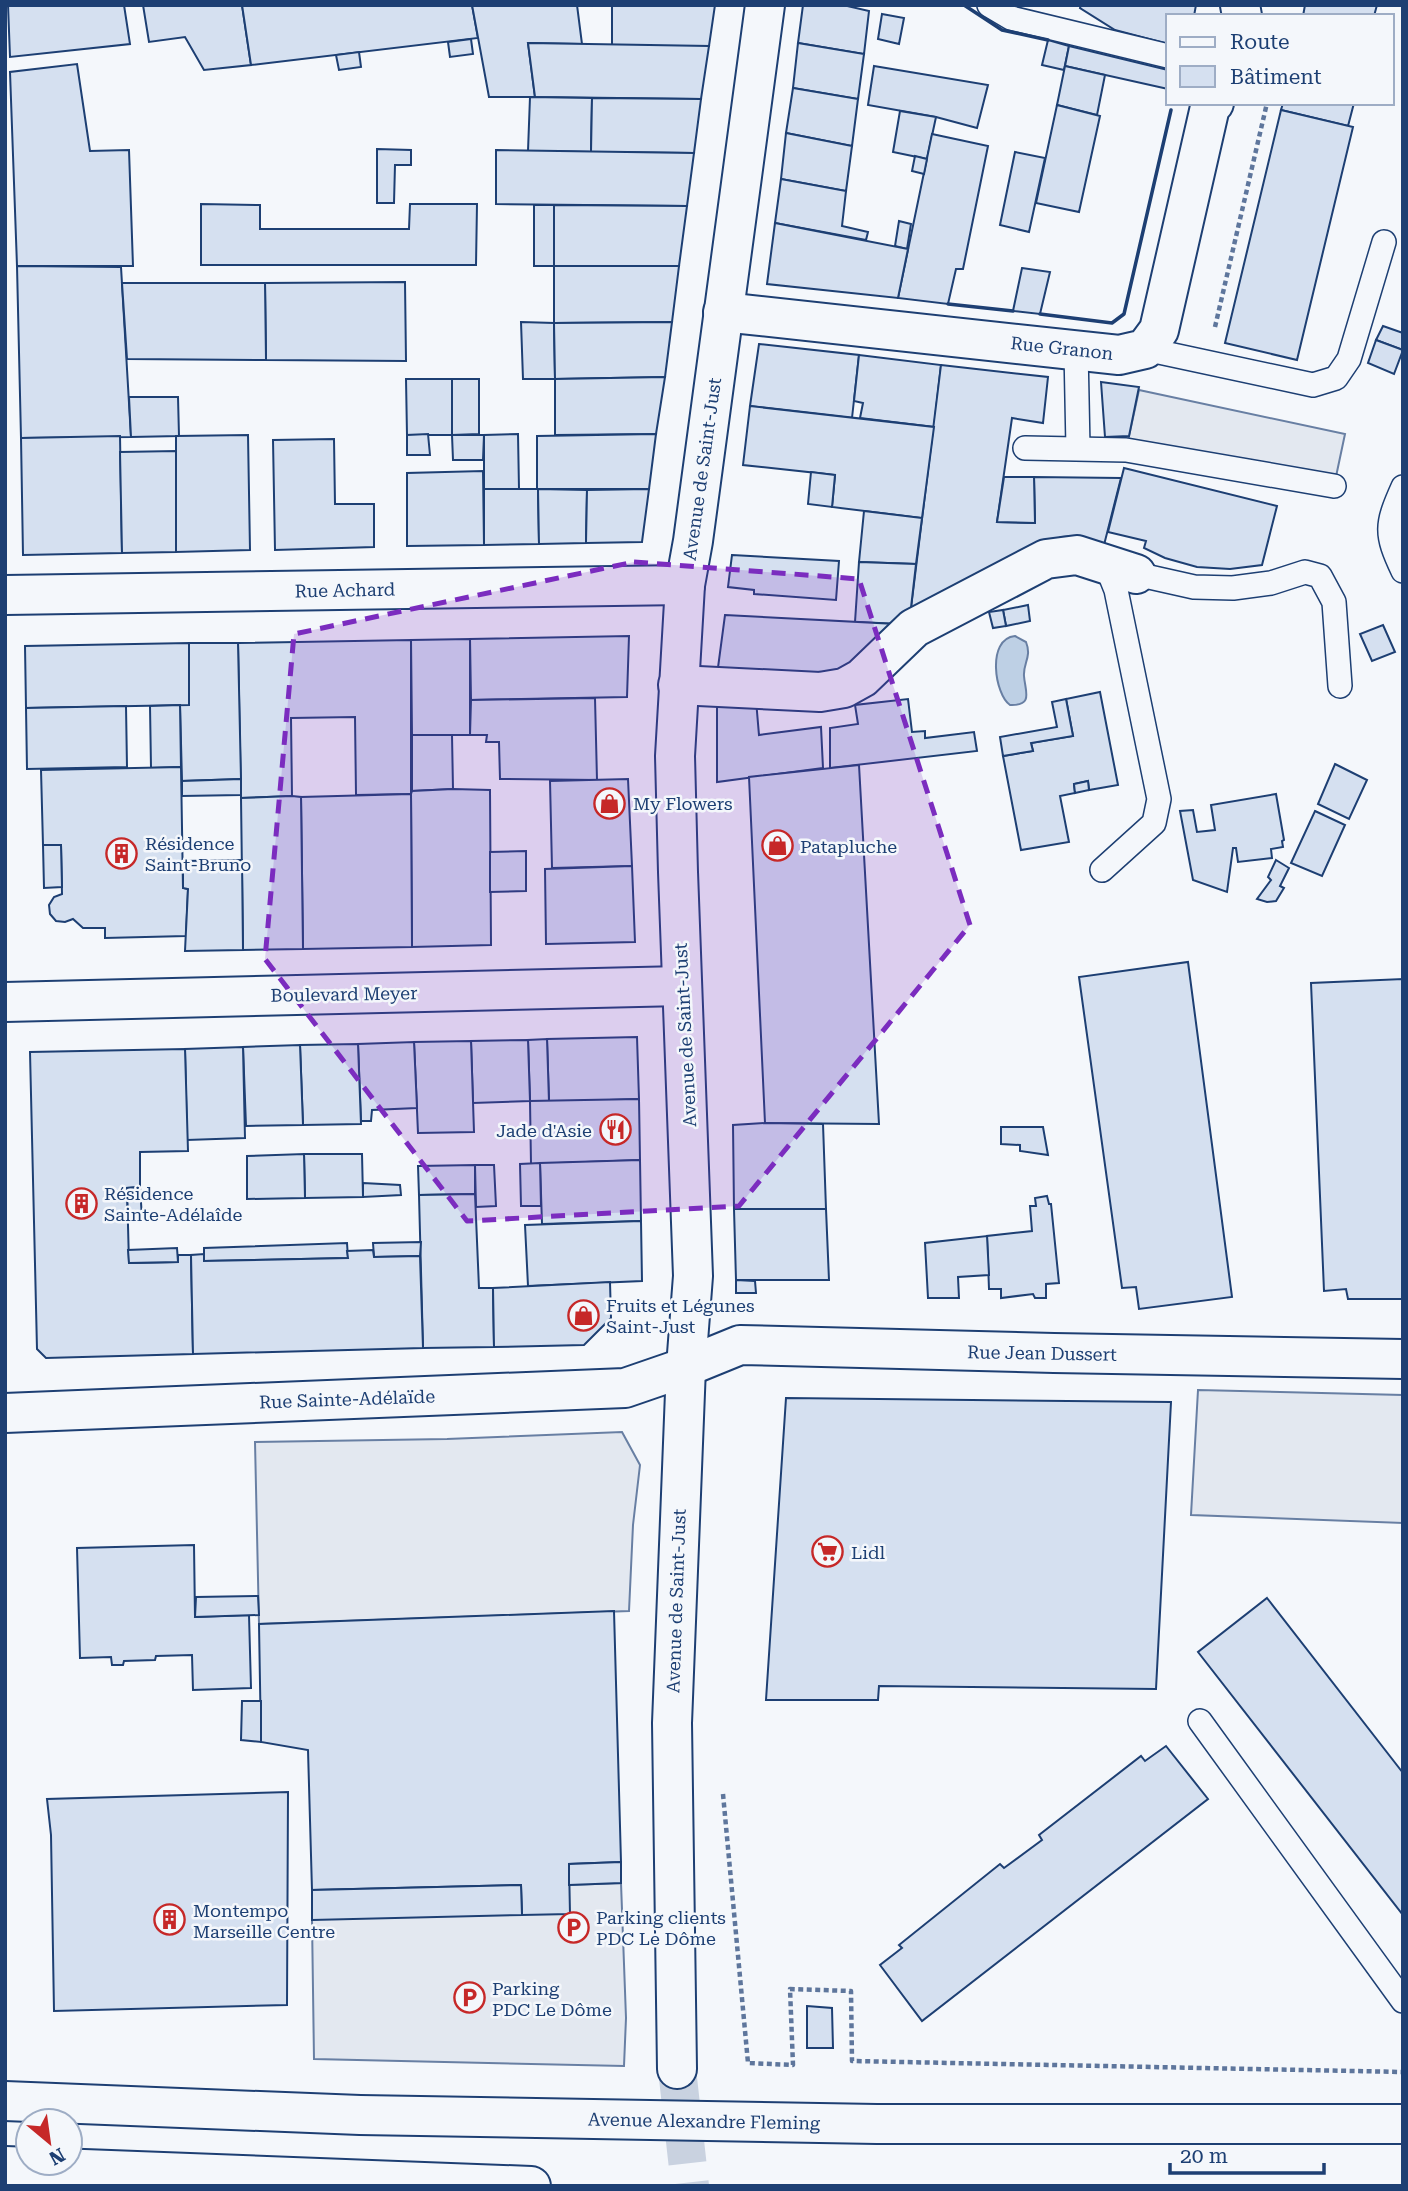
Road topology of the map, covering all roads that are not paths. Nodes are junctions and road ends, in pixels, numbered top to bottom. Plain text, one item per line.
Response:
1 (765, 5) edge
2 (989, 5) edge
3 (1166, 57) edge
4 (1211, 105) edge
5 (1384, 243) dead end
6 (723, 312) junction
7 (1144, 349) junction
8 (1076, 350) junction
9 (1025, 448) dead end
10 (1078, 448) junction
11 (1334, 485) dead end
12 (1403, 487) edge
13 (1121, 570) junction
14 (1403, 571) edge
15 (685, 585) junction
16 (5, 595) edge
17 (678, 685) junction
18 (1340, 686) dead end
19 (1101, 870) dead end
20 (682, 986) junction
21 (5, 1002) edge
22 (1403, 1359) edge
23 (686, 1367) junction
24 (5, 1413) edge
25 (1200, 1721) dead end
26 (1403, 2001) edge
27 (677, 2069) tunnel mouth
28 (5, 2101) edge
29 (1403, 2124) edge
30 (5, 2166) edge
31 (531, 2186) edge

1 - 6 street, Avenue de Saint-Just
2 - 3 lane
4 - 7 street
5 - 7 lane
6 - 8 street, Rue Granon
6 - 15 street, Avenue de Saint-Just
7 - 8 street, Rue Granon
8 - 10 lane
9 - 10 lane
10 - 11 lane
12 - 14 lane
13 - 17 street
13 - 18 lane
13 - 19 lane
15 - 16 street, Rue Achard
15 - 17 street, Avenue de Saint-Just
17 - 20 street, Avenue de Saint-Just
20 - 21 street, Boulevard Meyer
20 - 23 street, Avenue de Saint-Just
22 - 23 street, Rue Jean Dussert
23 - 24 street, Rue Sainte-Adélaïde
23 - 27 street, Avenue de Saint-Just
25 - 26 lane
28 - 29 street, Avenue Alexandre Fleming
30 - 31 street

